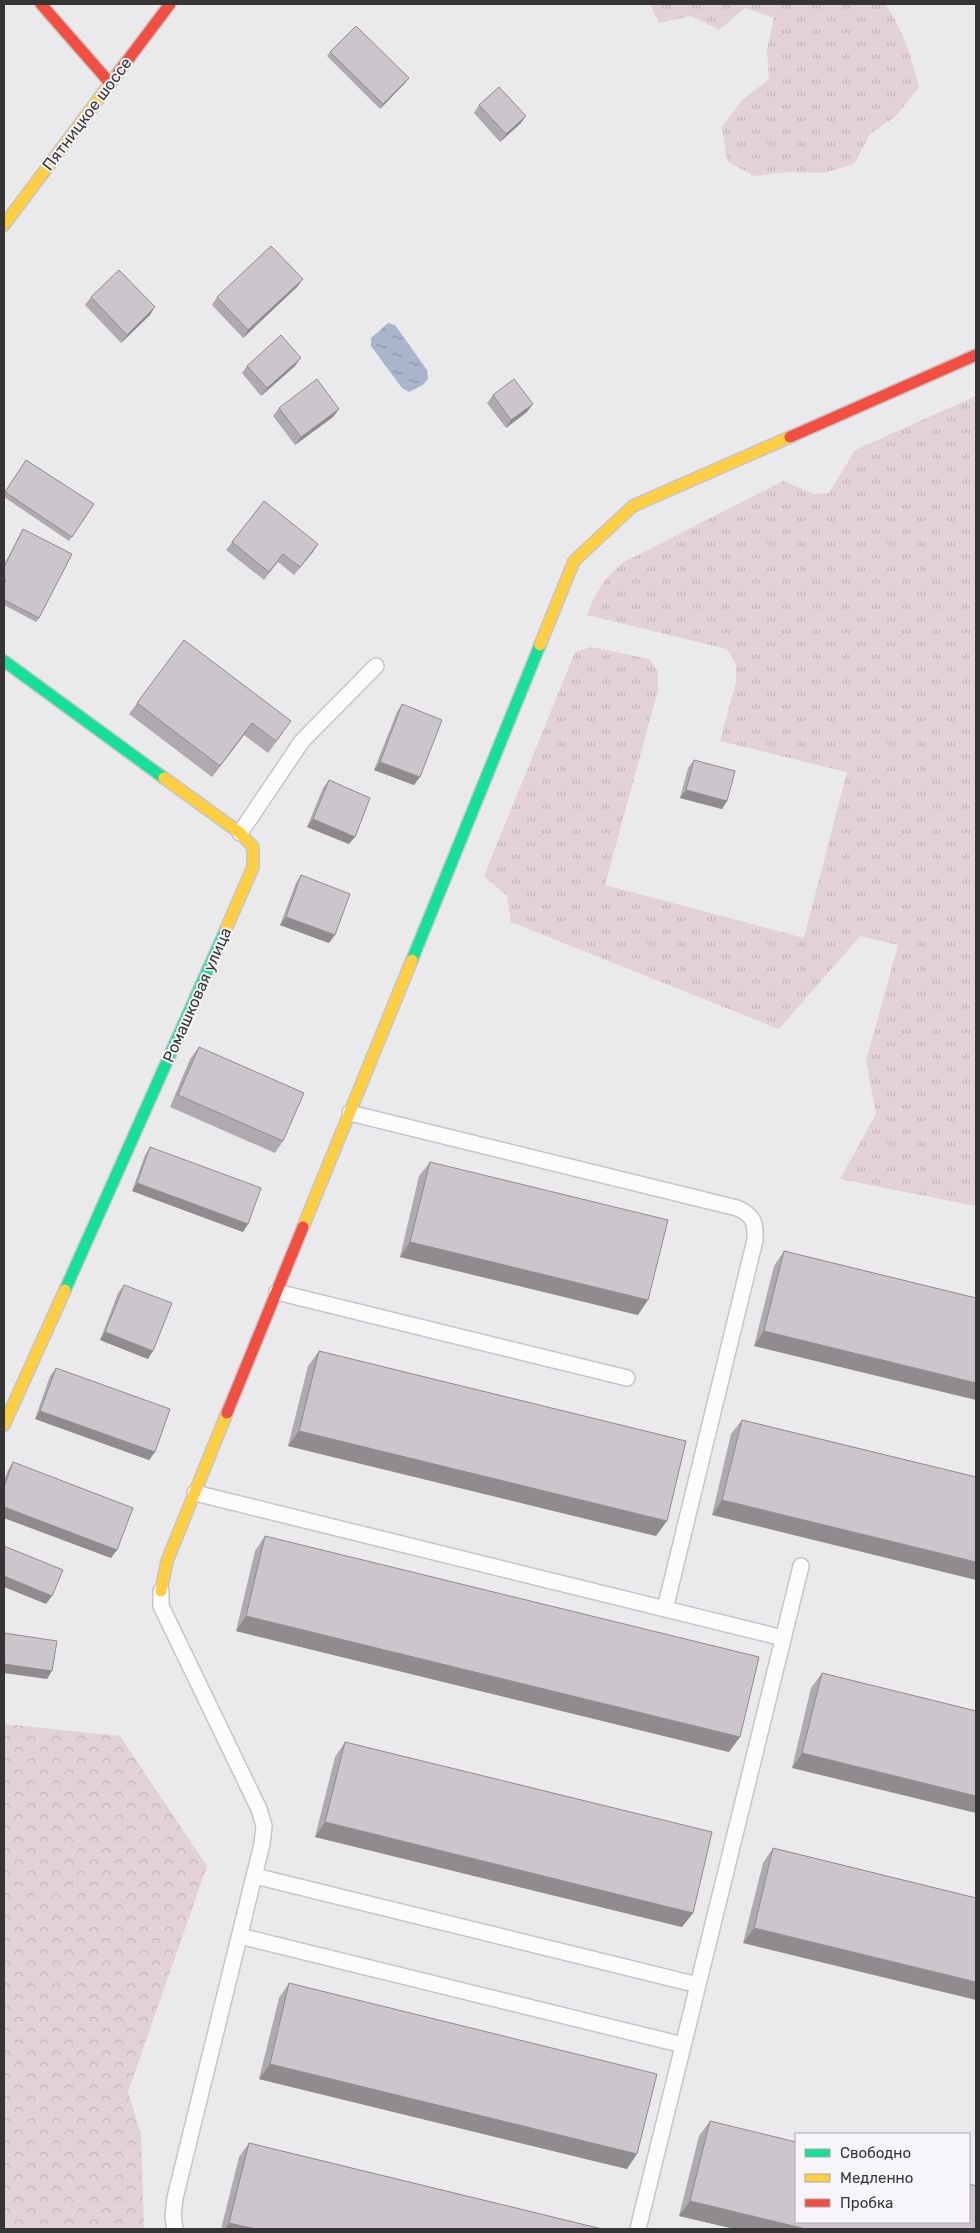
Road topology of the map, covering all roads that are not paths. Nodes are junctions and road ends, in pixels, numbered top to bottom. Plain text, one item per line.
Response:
1 (41, 4) edge
2 (170, 4) edge
3 (110, 83) junction
4 (4, 225) edge
5 (976, 355) edge
6 (4, 661) edge
7 (376, 666) dead end
8 (240, 833) junction
9 (350, 1113) junction
10 (277, 1292) junction
11 (627, 1378) dead end
12 (4, 1425) edge
13 (195, 1493) junction
14 (801, 1566) dead end
15 (160, 1591) joint
16 (664, 1609) junction
17 (783, 1638) junction
18 (254, 1876) junction
19 (240, 1936) junction
20 (698, 1985) junction
21 (683, 2045) junction
22 (175, 2229) edge
23 (638, 2229) edge

1 - 3 street
2 - 3 street, Пятницкое шоссе
3 - 4 street, Пятницкое шоссе
5 - 9 street
6 - 8 street, Ромашковая улица
7 - 8 lane
8 - 12 street, Ромашковая улица
9 - 10 street
9 - 16 lane
10 - 11 lane
10 - 13 street
13 - 15 street
13 - 16 lane
14 - 17 lane
15 - 18 lane
16 - 17 lane
17 - 20 lane
18 - 19 lane
18 - 20 lane
19 - 21 lane
19 - 22 lane
20 - 21 lane
21 - 23 lane

